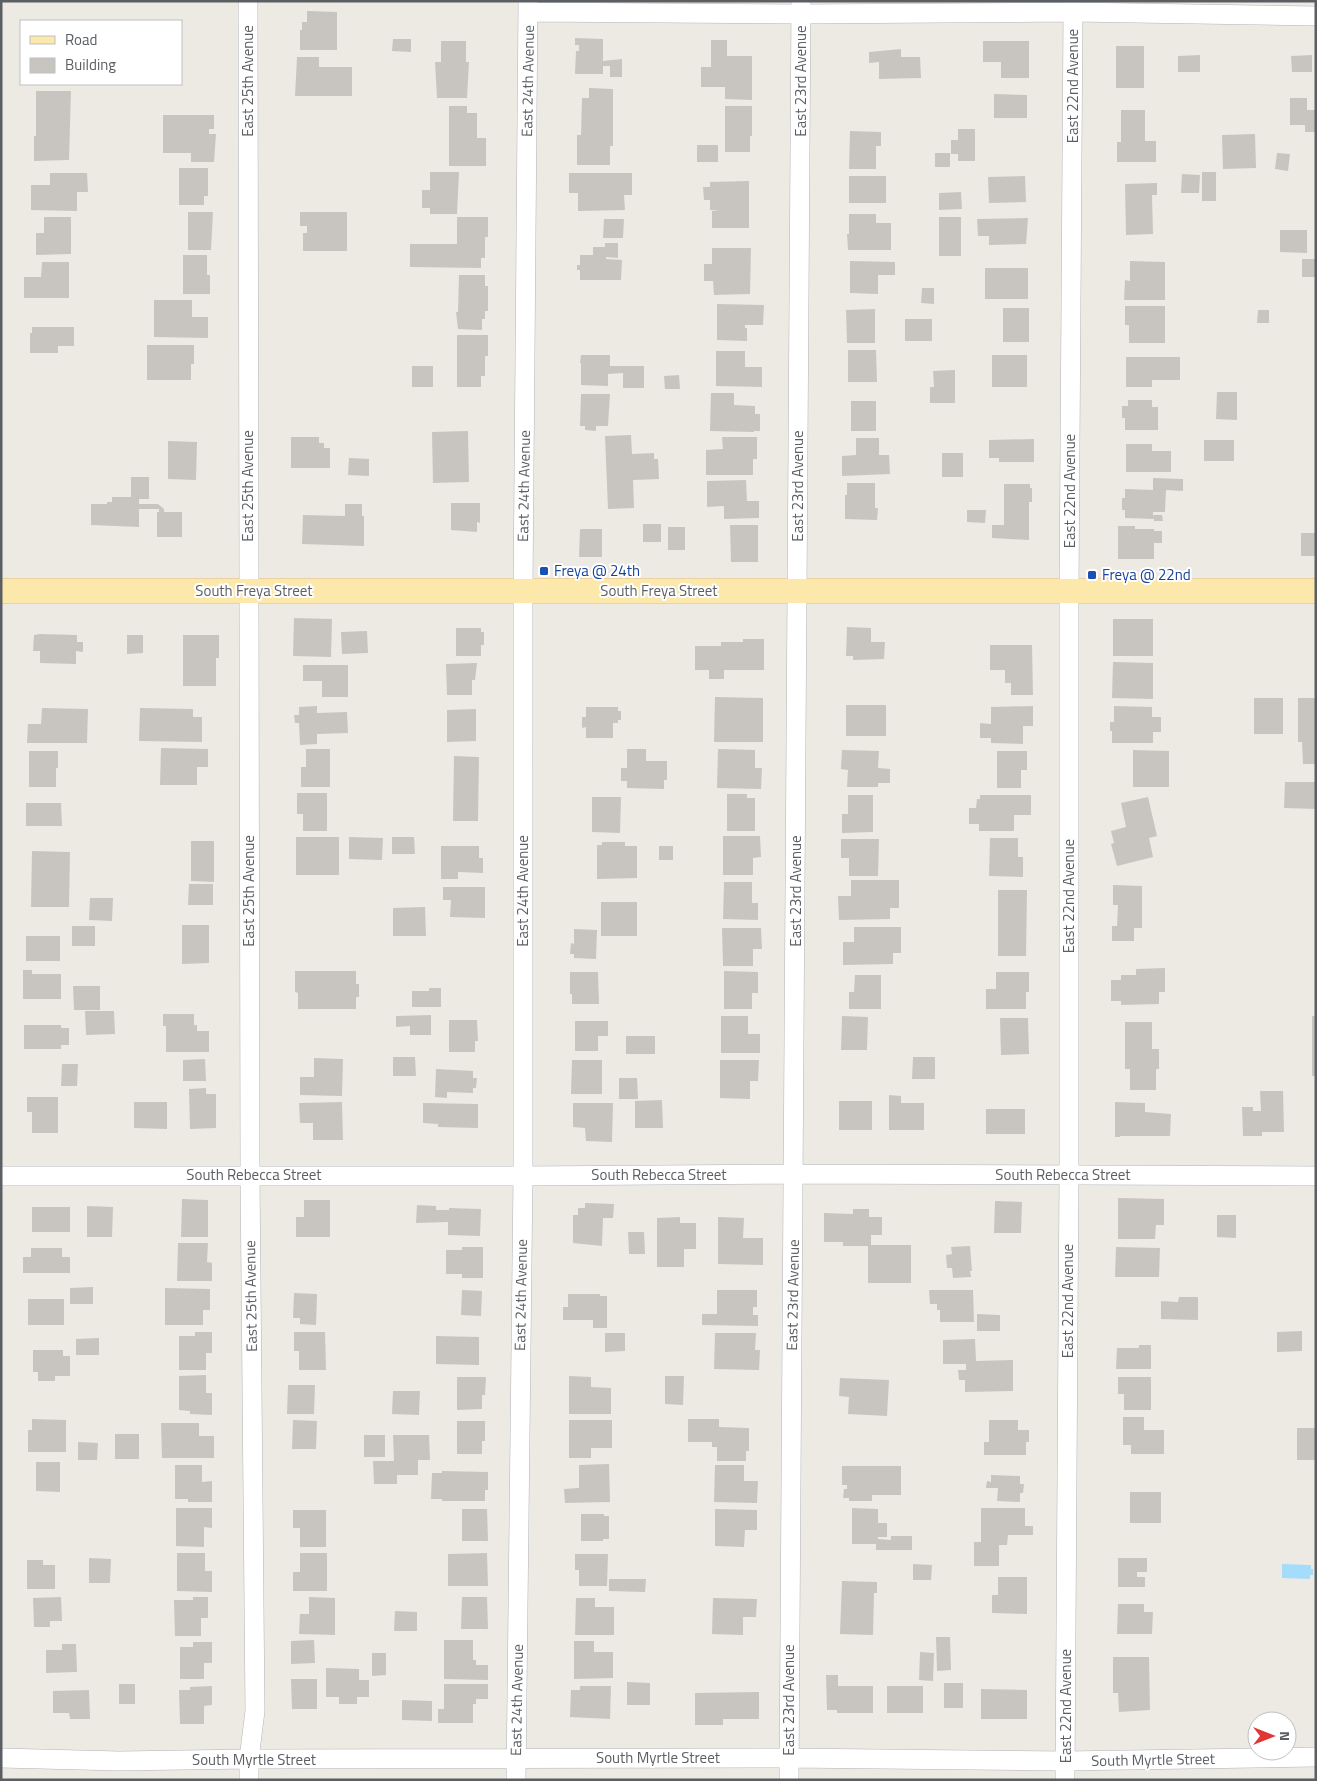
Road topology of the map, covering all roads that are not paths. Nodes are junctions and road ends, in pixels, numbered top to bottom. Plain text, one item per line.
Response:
1 (248, 1) edge
2 (528, 7) edge
3 (801, 8) edge
4 (1073, 12) junction
5 (1316, 16) edge
6 (1, 591) edge
7 (248, 591) junction
8 (523, 591) junction
9 (798, 591) junction
10 (1316, 591) edge
11 (1069, 592) junction
12 (794, 1174) junction
13 (250, 1175) junction
14 (1, 1176) edge
15 (523, 1176) junction
16 (1069, 1176) junction
17 (1316, 1176) edge
18 (1316, 1757) edge
19 (1, 1758) edge
20 (789, 1758) junction
21 (249, 1759) junction
22 (516, 1759) junction
23 (1065, 1771) edge
24 (249, 1780) edge
25 (516, 1780) edge
26 (789, 1780) edge

1 - 7 street, East 25th Avenue
2 - 3 street
2 - 8 street, East 24th Avenue
3 - 4 street
3 - 9 street, East 23rd Avenue
4 - 5 street
4 - 11 street, East 22nd Avenue
6 - 7 main road, South Freya Street
7 - 8 main road, South Freya Street
7 - 13 street, East 25th Avenue
8 - 9 main road, South Freya Street
8 - 15 street, East 24th Avenue
9 - 11 main road, South Freya Street
9 - 12 street, East 23rd Avenue
10 - 11 main road, South Freya Street
11 - 16 street, East 22nd Avenue
12 - 15 street, South Rebecca Street
12 - 16 street, South Rebecca Street
12 - 20 street, East 23rd Avenue
13 - 14 street, South Rebecca Street
13 - 15 street, South Rebecca Street
13 - 21 street, East 25th Avenue
15 - 22 street, East 24th Avenue
16 - 17 street, South Rebecca Street
16 - 23 street, East 22nd Avenue
18 - 23 street, South Myrtle Street
19 - 21 street, South Myrtle Street
20 - 22 street, South Myrtle Street
20 - 23 street, South Myrtle Street
20 - 26 street, East 23rd Avenue
21 - 22 street, South Myrtle Street
21 - 24 street, East 25th Avenue
22 - 25 street, East 24th Avenue

